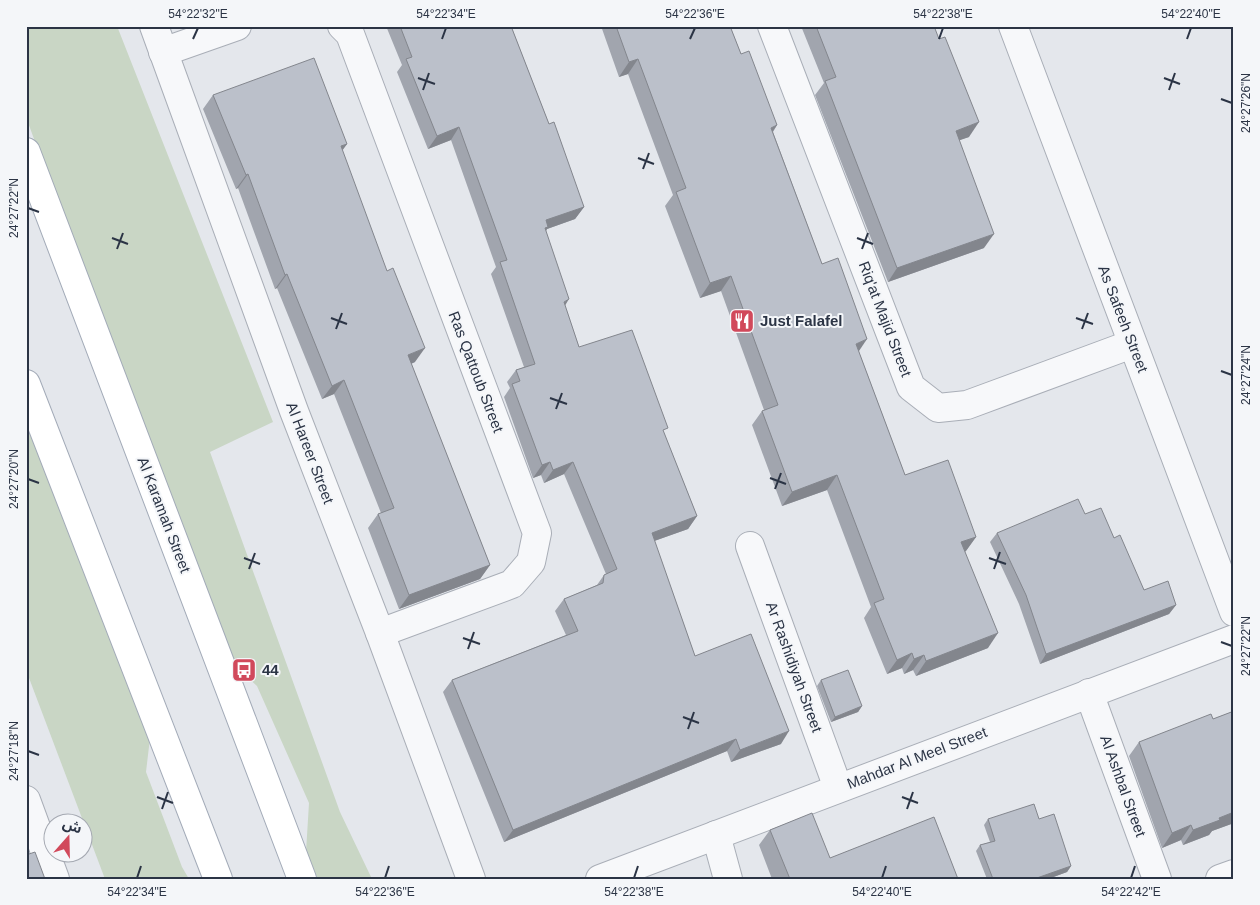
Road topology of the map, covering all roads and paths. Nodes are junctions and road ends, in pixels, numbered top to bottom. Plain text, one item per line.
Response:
1 (154, 26) edge
2 (237, 26) edge
3 (342, 26) edge
4 (772, 26) edge
5 (1013, 26) edge
6 (163, 52) junction
7 (26, 152) edge
8 (1132, 344) junction
9 (26, 384) edge
10 (750, 546) dead end
11 (1234, 612) edge
12 (380, 633) junction
13 (1234, 639) edge
14 (1089, 693) junction
15 (838, 788) junction
16 (26, 800) edge
17 (716, 835) junction
18 (1234, 874) edge
19 (55, 879) edge
20 (218, 879) edge
21 (302, 879) edge
22 (471, 879) edge
23 (600, 879) edge
24 (728, 879) edge
25 (1157, 879) edge
26 (1220, 879) edge

1 - 6 street, Al Hareer Street
2 - 6 street
3 - 12 street, Ras Qattoub Street
4 - 8 street, Riq'at Majid Street
5 - 8 street, As Safeeh Street
6 - 12 street, Al Hareer Street
7 - 21 main road, Al Karamah Street
8 - 11 street, As Safeeh Street
9 - 20 main road
10 - 15 street, Ar Rashidiyah Street
12 - 22 street, Al Hareer Street
13 - 14 street, Mahdar Al Meel Street
14 - 15 street, Mahdar Al Meel Street
14 - 25 street, Al Ashbal Street
15 - 17 street, Mahdar Al Meel Street
16 - 19 street
17 - 23 street, Mahdar Al Meel Street
17 - 24 street
18 - 26 street

